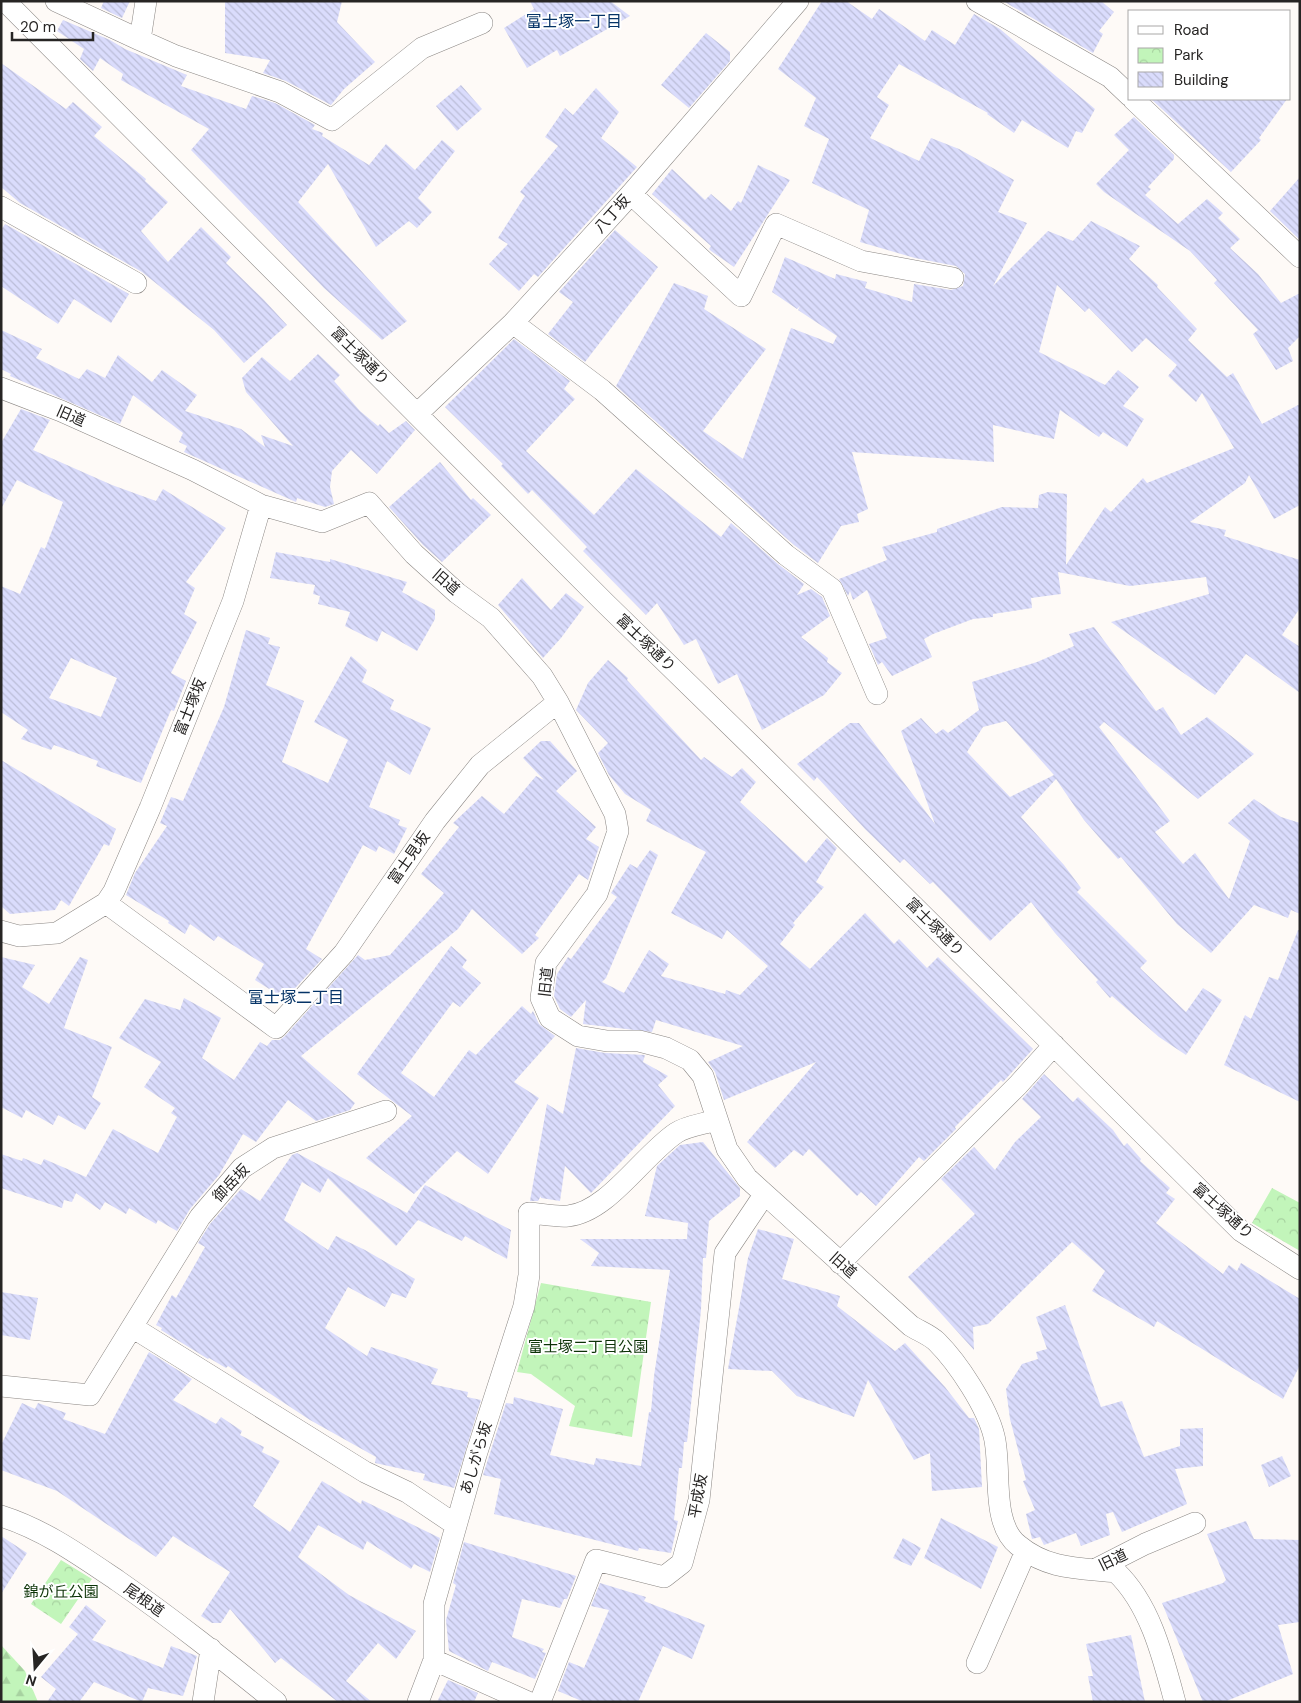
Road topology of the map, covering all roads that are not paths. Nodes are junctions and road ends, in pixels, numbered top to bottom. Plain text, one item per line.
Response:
1 (6, 1) edge
2 (56, 1) edge
3 (146, 1) edge
4 (977, 1) edge
5 (797, 3) edge
6 (482, 23) dead end
7 (140, 40) junction
8 (1128, 94) edge
9 (1134, 100) edge
10 (631, 194) junction
11 (1, 207) edge
12 (1300, 257) edge
13 (954, 278) dead end
14 (136, 283) dead end
15 (513, 323) junction
16 (1, 388) edge
17 (418, 413) junction
18 (261, 505) junction
19 (876, 694) dead end
20 (558, 702) junction
21 (106, 903) junction
22 (1, 931) edge
23 (1054, 1045) junction
24 (386, 1110) dead end
25 (716, 1120) junction
26 (764, 1195) junction
27 (840, 1263) junction
28 (1300, 1269) edge
29 (132, 1327) junction
30 (1, 1386) edge
31 (1, 1516) edge
32 (1195, 1523) dead end
33 (456, 1525) junction
34 (1026, 1551) junction
35 (1094, 1570) junction
36 (211, 1649) junction
37 (434, 1660) junction
38 (977, 1663) dead end
39 (203, 1702) edge
40 (276, 1702) edge
41 (418, 1702) edge
42 (528, 1702) edge
43 (540, 1702) edge
44 (1175, 1702) edge

1 - 17 street, 富士塚通り
2 - 7 street
3 - 7 street
4 - 8 street
5 - 10 street, 八丁坂
6 - 7 street
9 - 12 street
10 - 13 street
10 - 15 street, 八丁坂
11 - 14 street
15 - 17 street, 八丁坂
15 - 19 street
16 - 18 street, 旧道
17 - 23 street, 富士塚通り
18 - 20 street, 旧道
18 - 21 street, 富士塚坂
20 - 21 street, 富士見坂
20 - 25 street, 旧道
21 - 22 street
23 - 27 street
23 - 28 street, 富士塚通り
24 - 29 street, 御岳坂
25 - 26 street, 旧道
25 - 33 street, あしがら坂
26 - 27 street, 旧道
26 - 43 street, 平成坂
27 - 34 street, 旧道
29 - 30 street, 御岳坂
29 - 33 street
31 - 36 street, 尾根道
32 - 35 street, 旧道
33 - 37 street, あしがら坂
34 - 35 street, 旧道
34 - 38 street
35 - 44 street
36 - 39 street
36 - 40 street, 尾根道
37 - 41 street, あしがら坂
37 - 42 street

